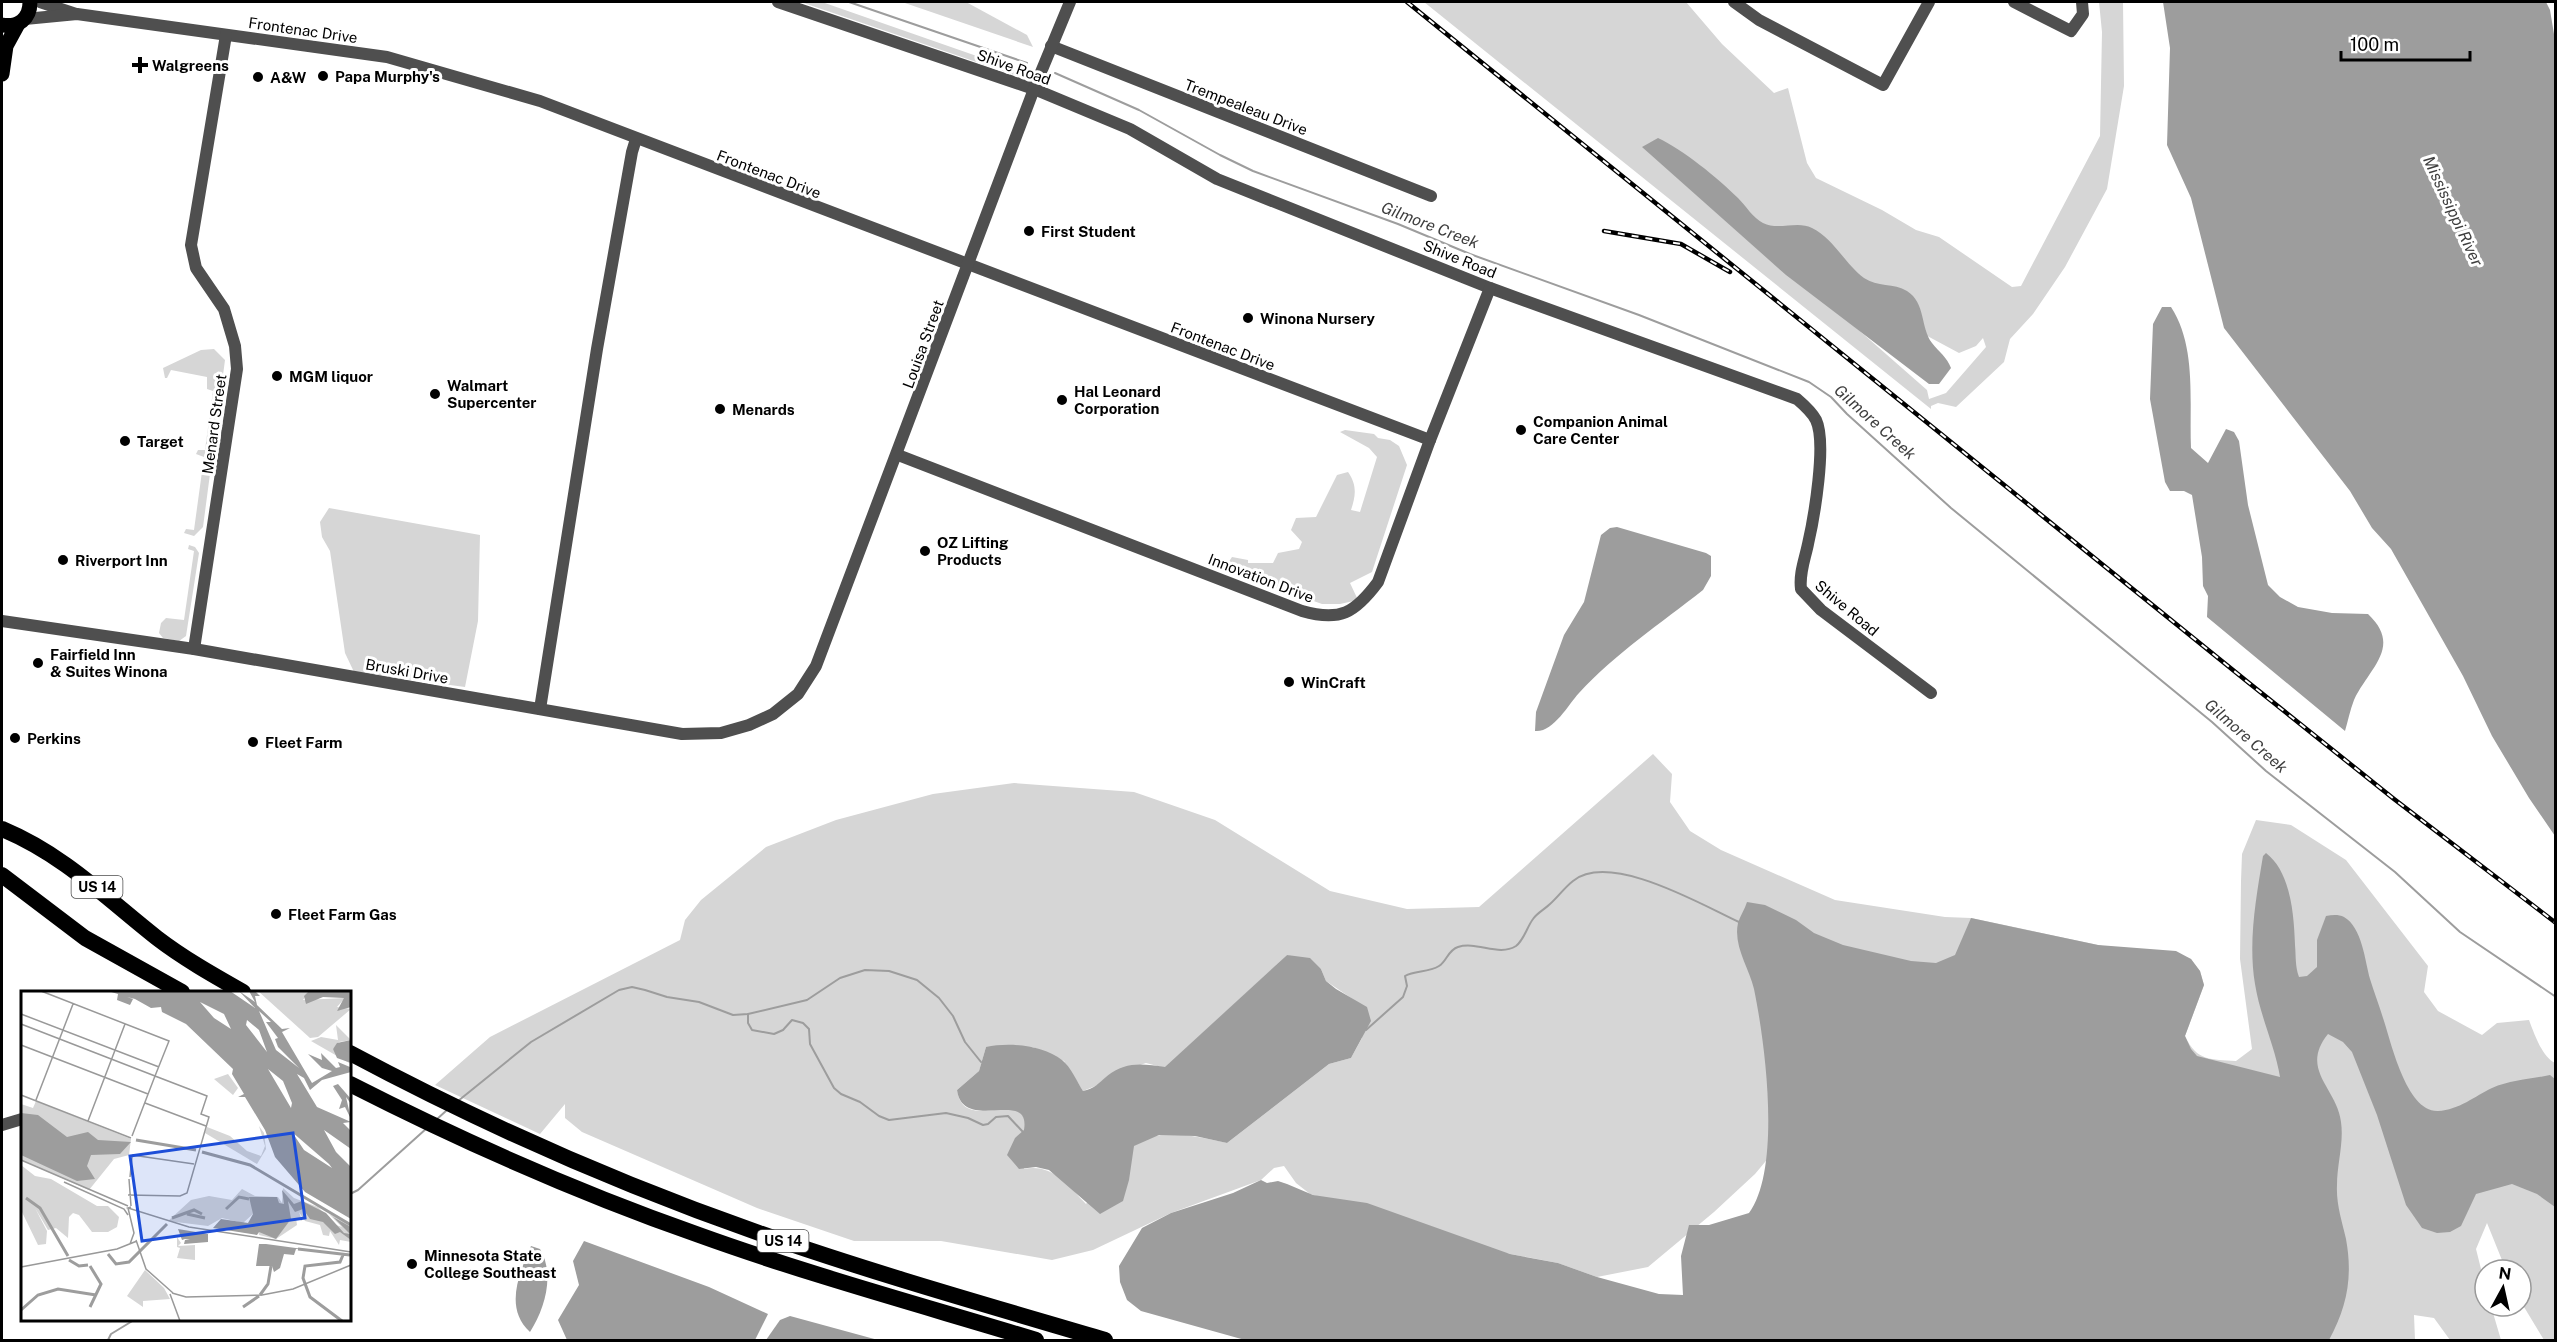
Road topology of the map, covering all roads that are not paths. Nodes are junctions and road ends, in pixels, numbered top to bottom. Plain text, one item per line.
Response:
1 (30, 2) edge
2 (40, 2) edge
3 (778, 2) edge
4 (1070, 2) edge
5 (1734, 2) edge
6 (1929, 2) edge
7 (2014, 2) edge
8 (2082, 2) edge
9 (76, 14) junction
10 (21, 22) junction
11 (2, 25) edge
12 (226, 35) junction
13 (1050, 46) junction
14 (2, 74) edge
15 (1034, 89) junction
16 (636, 139) junction
17 (1431, 196) dead end
18 (969, 266) junction
19 (1490, 288) junction
20 (1430, 440) junction
21 (898, 455) junction
22 (2, 621) edge
23 (194, 649) junction
24 (1931, 693) dead end
25 (798, 694) joint
26 (540, 709) junction
27 (2, 829) edge
28 (2, 875) edge
29 (178, 991) edge
30 (240, 991) edge
31 (352, 1055) edge
32 (351, 1085) edge
33 (21, 1119) edge
34 (2, 1125) edge
35 (1075, 1336) edge
36 (1036, 1341) edge
37 (1105, 1341) edge

1 - 10 main road
2 - 9 street, Frontenac Drive
3 - 15 street, Shive Road
4 - 13 street, Louisa Street
5 - 6 street
7 - 8 street
9 - 10 street, Frontenac Drive
9 - 12 street, Frontenac Drive
10 - 11 main road
10 - 14 main road
12 - 16 street, Frontenac Drive
12 - 23 street, Menard Street
13 - 15 street, Louisa Street
13 - 17 street, Trempealeau Drive
15 - 18 street, Louisa Street
15 - 19 street, Shive Road
16 - 18 street, Frontenac Drive
16 - 26 street
18 - 20 street, Frontenac Drive
18 - 21 street, Louisa Street
19 - 20 street, Innovation Drive
19 - 24 street, Shive Road
20 - 21 street, Innovation Drive
21 - 25 street, Louisa Street
22 - 23 street, Bruski Drive
23 - 26 street, Bruski Drive
25 - 26 street, Bruski Drive
27 - 30 highway, US 14
28 - 29 highway
31 - 35 highway, US 14
32 - 36 highway, US 14
33 - 34 street
35 - 37 highway, US 14

